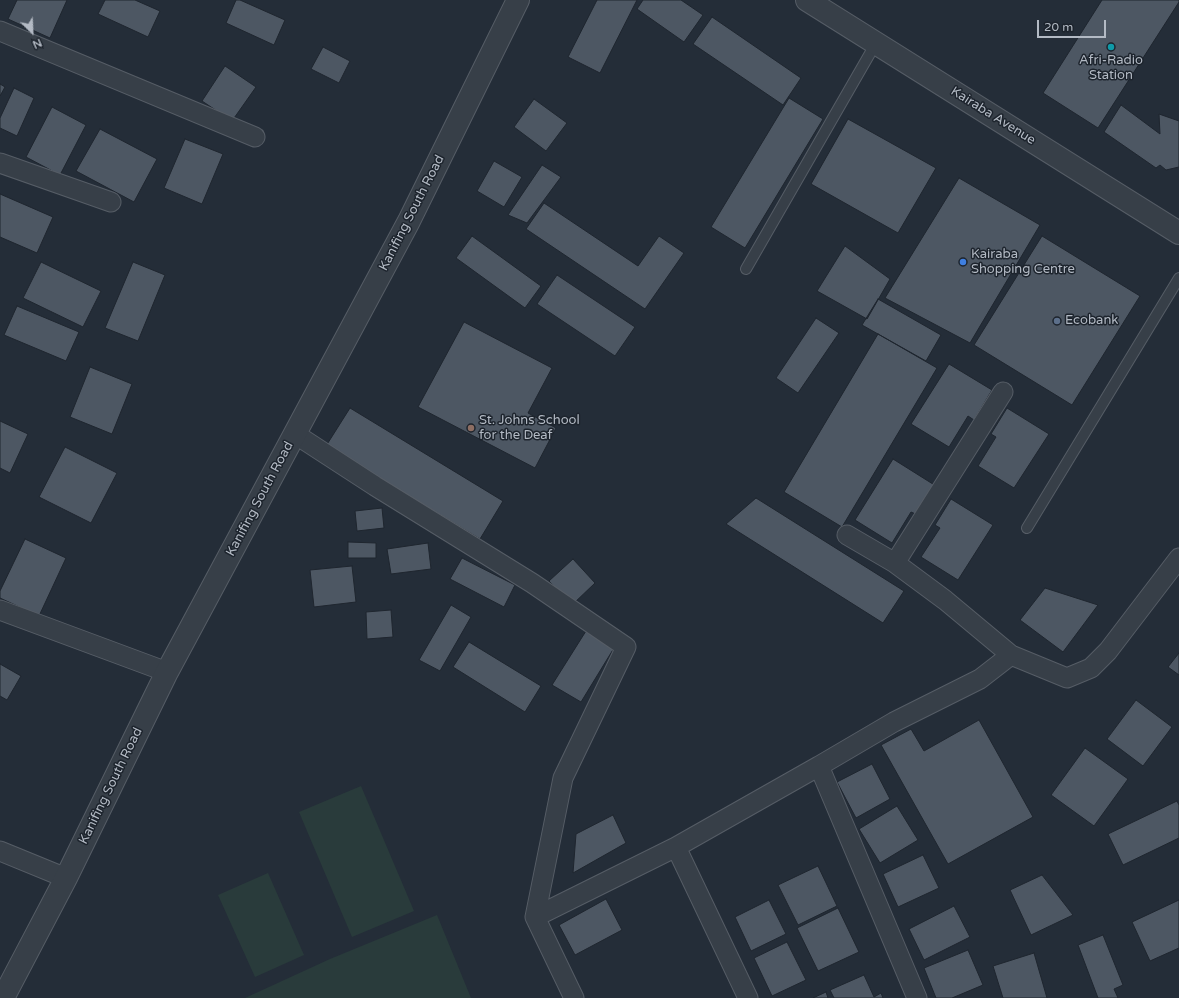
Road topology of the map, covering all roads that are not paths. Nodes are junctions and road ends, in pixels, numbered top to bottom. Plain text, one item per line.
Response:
1 (518, 0) edge
2 (807, 0) edge
3 (0, 31) edge
4 (876, 43) junction
5 (255, 137) dead end
6 (0, 163) edge
7 (111, 202) dead end
8 (1179, 233) edge
9 (746, 269) dead end
10 (1179, 278) edge
11 (1003, 392) dead end
12 (295, 434) junction
13 (1027, 528) dead end
14 (847, 535) dead end
15 (1179, 558) edge
16 (895, 563) junction
17 (0, 610) edge
18 (1011, 655) junction
19 (167, 672) junction
20 (819, 766) junction
21 (676, 847) junction
22 (0, 851) edge
23 (66, 878) junction
24 (535, 916) junction
25 (3, 998) edge
26 (574, 998) edge
27 (748, 998) edge
28 (917, 998) edge

1 - 12 street, Kanifing South Road
2 - 4 street, Kairaba Avenue
3 - 5 street
4 - 8 street, Kairaba Avenue
4 - 9 lane
6 - 7 street
10 - 13 lane
11 - 16 street
12 - 19 street, Kanifing South Road
12 - 24 street
14 - 16 street
15 - 18 street
16 - 18 street
17 - 19 street
18 - 20 street
19 - 23 street, Kanifing South Road
20 - 21 street
20 - 28 street
21 - 24 street
21 - 27 street
22 - 23 street
23 - 25 street, Kanifing South Road
24 - 26 street

